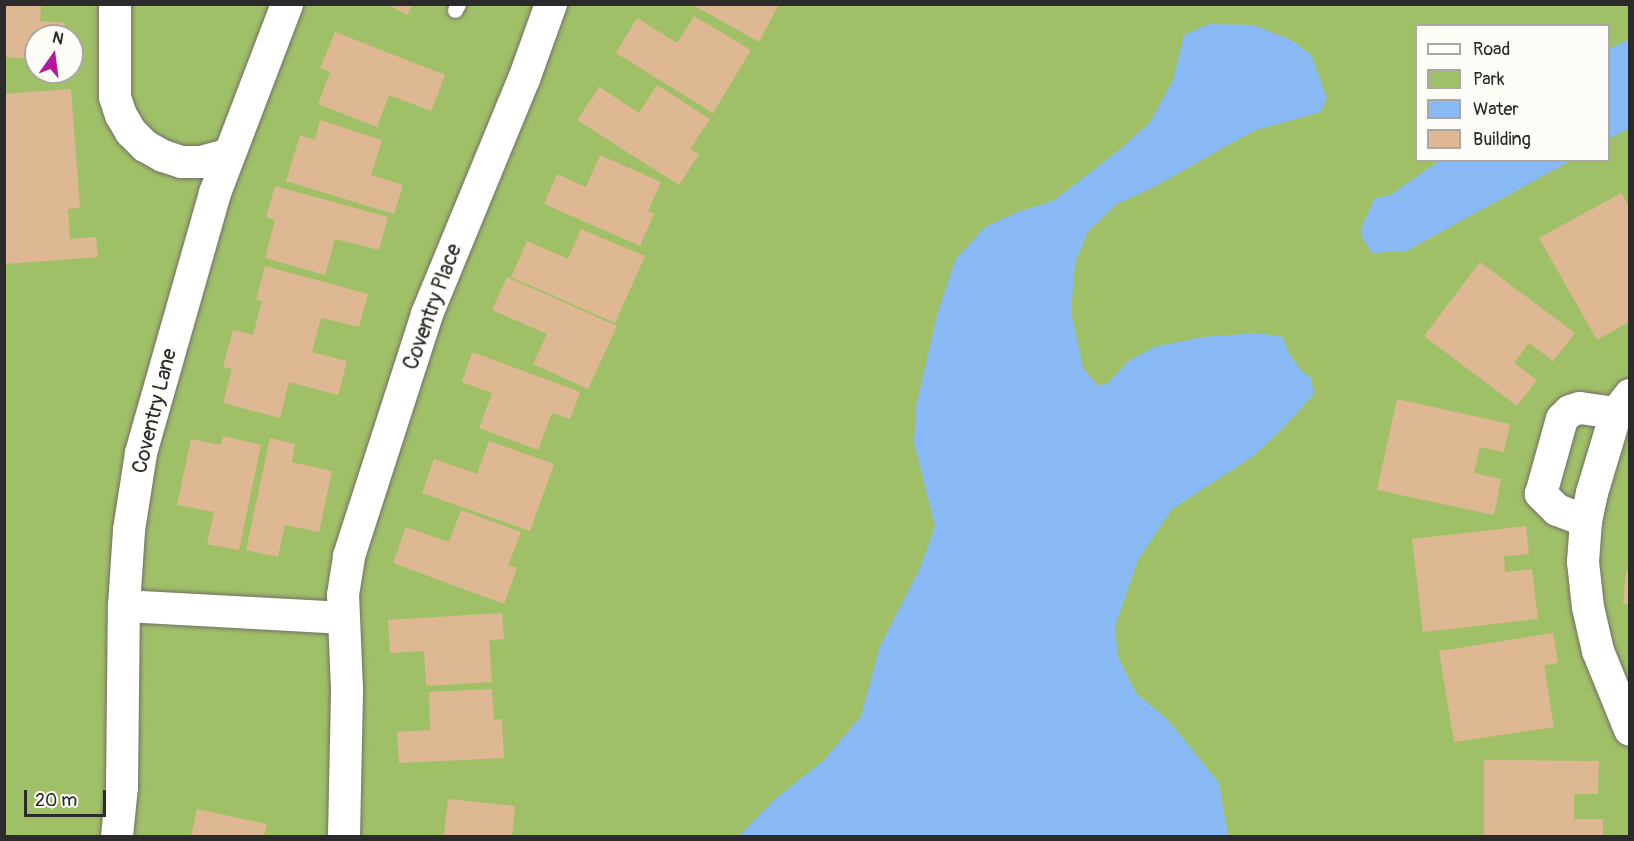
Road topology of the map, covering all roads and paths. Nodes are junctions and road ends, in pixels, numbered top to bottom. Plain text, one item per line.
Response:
1 (116, 4) edge
2 (287, 4) edge
3 (551, 4) edge
4 (227, 155) junction
5 (1623, 404) edge
6 (1586, 521) junction
7 (124, 606) junction
8 (343, 618) junction
9 (1629, 730) edge
10 (117, 837) edge
11 (344, 837) edge

1 - 4 street
2 - 4 street, Coventry Lane
3 - 8 street, Coventry Place
4 - 7 street, Coventry Lane
5 - 6 street
5 - 6 street
6 - 9 street
7 - 8 street
7 - 10 street, Coventry Lane
8 - 11 street, Coventry Place

